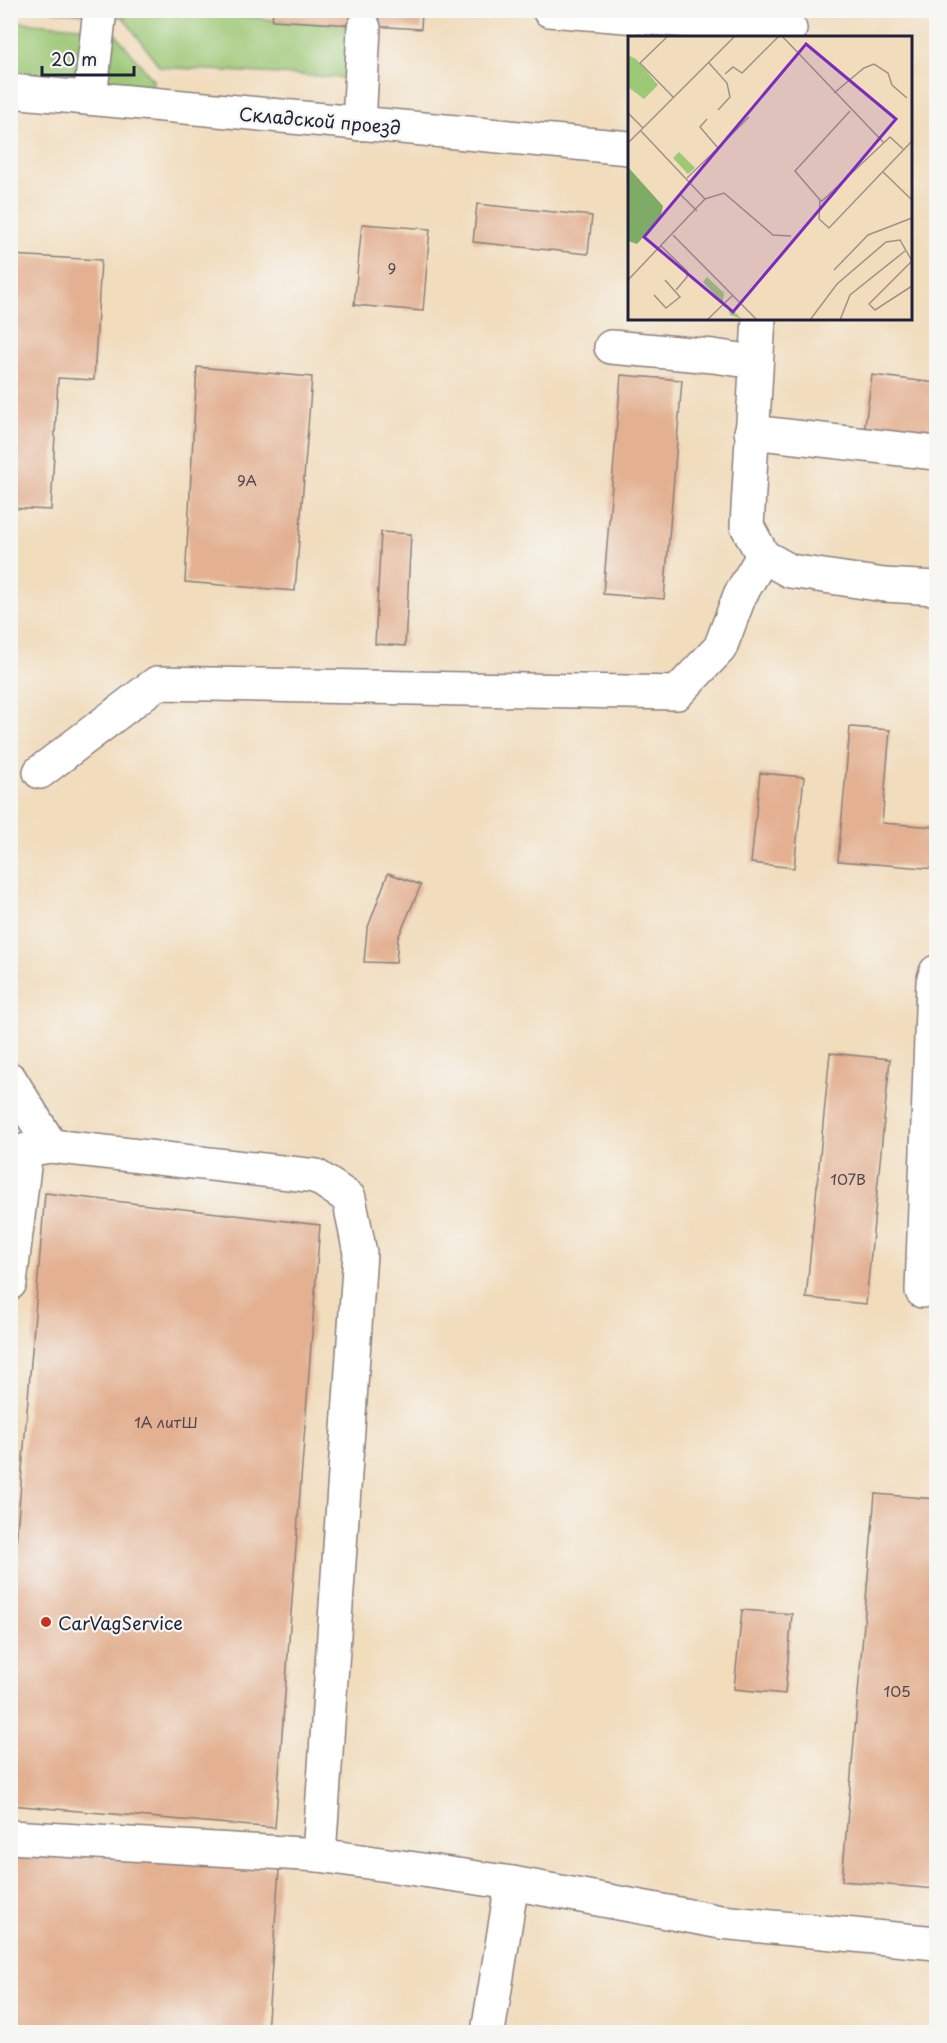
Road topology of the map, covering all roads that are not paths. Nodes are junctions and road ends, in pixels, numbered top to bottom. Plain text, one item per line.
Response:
1 (100, 10) edge
2 (549, 10) edge
3 (791, 26) edge
4 (364, 28) dead end
5 (10, 91) edge
6 (90, 98) junction
7 (359, 124) junction
8 (628, 148) edge
9 (759, 320) edge
10 (611, 347) dead end
11 (755, 362) junction
12 (751, 432) junction
13 (936, 453) edge
14 (763, 556) junction
15 (936, 588) edge
16 (40, 772) dead end
17 (936, 972) edge
18 (10, 1079) edge
19 (51, 1146) junction
20 (10, 1283) edge
21 (922, 1291) dead end
22 (10, 1838) edge
23 (320, 1855) junction
24 (512, 1883) junction
25 (936, 1944) edge
26 (488, 2032) edge

1 - 6 street
2 - 3 street
4 - 7 street
5 - 6 street, Складской проезд
6 - 7 street, Складской проезд
7 - 8 street, Складской проезд
9 - 11 street
10 - 11 street
11 - 12 street
12 - 13 street
12 - 14 street
14 - 15 street
14 - 16 street
17 - 21 street
18 - 19 street
19 - 20 street
19 - 23 street
22 - 23 street
23 - 24 street
24 - 25 street
24 - 26 street

